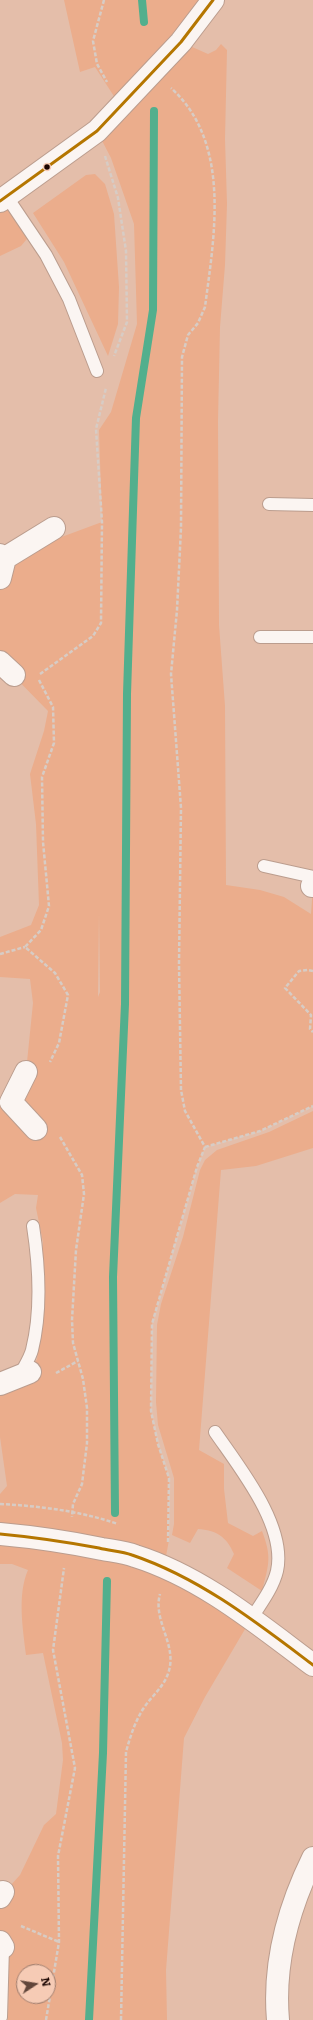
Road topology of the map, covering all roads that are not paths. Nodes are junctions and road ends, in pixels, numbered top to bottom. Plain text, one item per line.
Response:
1 (213, 0) edge
2 (4, 199) edge
3 (97, 371) dead end
4 (268, 504) dead end
5 (313, 505) edge
6 (54, 528) dead end
7 (2, 563) edge
8 (260, 637) dead end
9 (313, 637) edge
10 (264, 866) dead end
11 (313, 883) edge
12 (26, 1072) road end
13 (6, 1103) edge
14 (36, 1129) dead end
15 (33, 1226) dead end
16 (10, 1379) edge
17 (215, 1432) dead end
18 (0, 1534) edge
19 (251, 1620) junction
20 (313, 1665) edge
21 (313, 1858) edge
22 (1, 1944) edge
23 (1, 2017) dead end
24 (278, 2020) edge

1 - 2 street
2 - 3 lane
4 - 5 lane
6 - 7 street
8 - 9 lane
10 - 11 lane
12 - 13 street
13 - 14 street
15 - 16 lane
17 - 19 lane
18 - 19 street
19 - 20 street
21 - 24 street
22 - 23 lane

